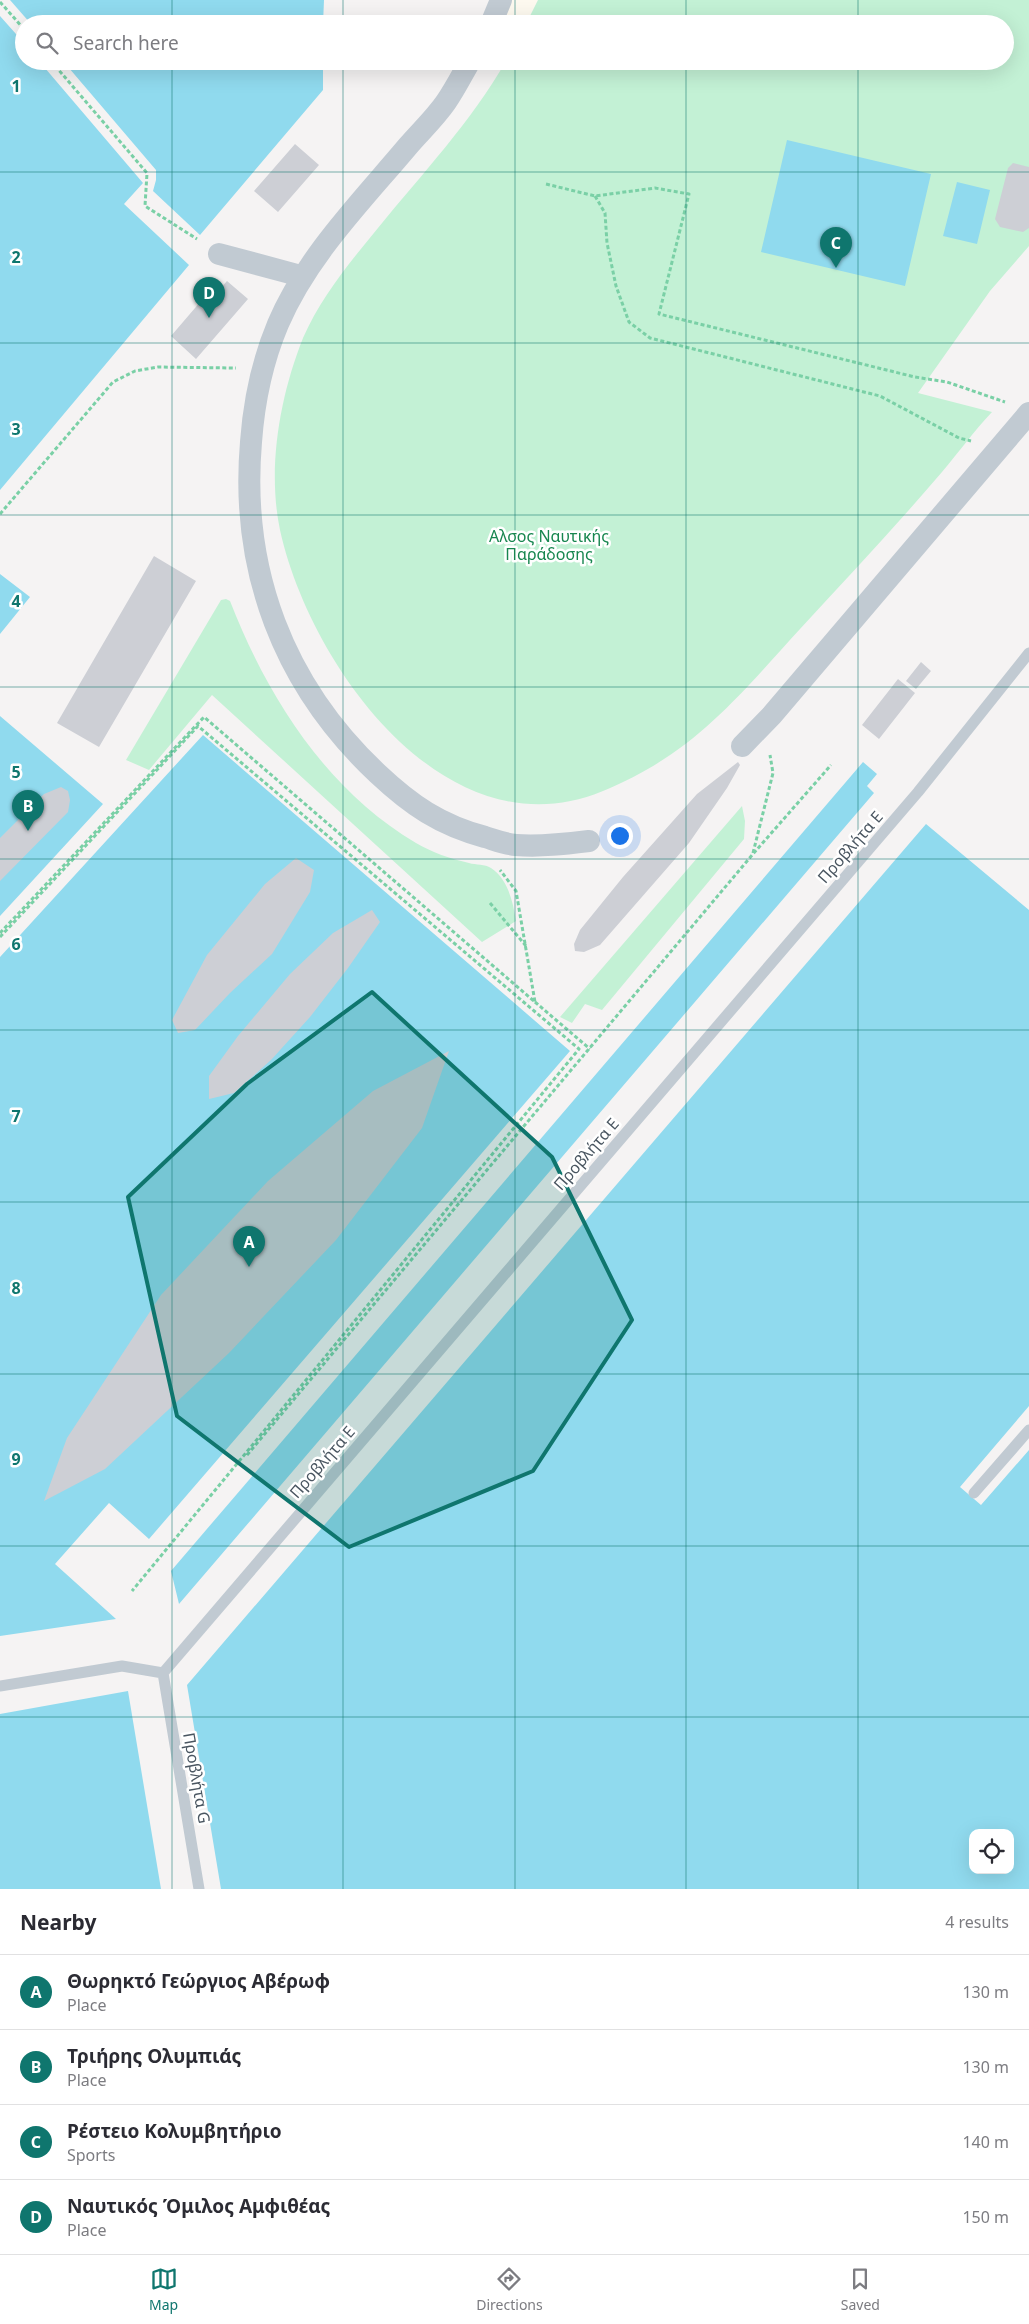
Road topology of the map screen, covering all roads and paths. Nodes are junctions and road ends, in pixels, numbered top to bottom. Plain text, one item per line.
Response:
1 (501, 0) edge
2 (0, 2) edge
3 (494, 15) edge
4 (15, 19) edge
5 (59, 70) edge
6 (465, 70) edge
7 (546, 184) dead end
8 (595, 196) junction
9 (219, 254) joint
10 (301, 276) junction
11 (262, 369) junction
12 (1006, 402) dead end
13 (1029, 413) edge
14 (971, 442) dead end
15 (0, 514) edge
16 (1029, 653) edge
17 (742, 746) dead end
18 (770, 753) dead end
19 (831, 765) dead end
20 (589, 841) dead end
21 (753, 854) junction
22 (498, 868) dead end
23 (490, 903) dead end
24 (0, 932) edge
25 (0, 937) edge
26 (527, 946) junction
27 (535, 1002) junction
28 (590, 1049) junction
29 (1029, 1430) edge
30 (974, 1493) dead end
31 (163, 1673) junction
32 (0, 1686) edge
33 (199, 1889) edge

1 - 3 street
2 - 4 path
5 - 9 path
6 - 10 street
7 - 8 path
8 - 12 path
8 - 14 path
9 - 10 street
10 - 11 street
11 - 15 path
11 - 20 street
13 - 17 street
16 - 31 lane, Προβλήτα E
18 - 21 path
19 - 21 path
21 - 28 path
22 - 26 path
23 - 26 path
24 - 27 path
25 - 28 path
26 - 27 path
27 - 28 path
29 - 30 lane
31 - 32 lane
31 - 33 lane, Προβλήτα G

